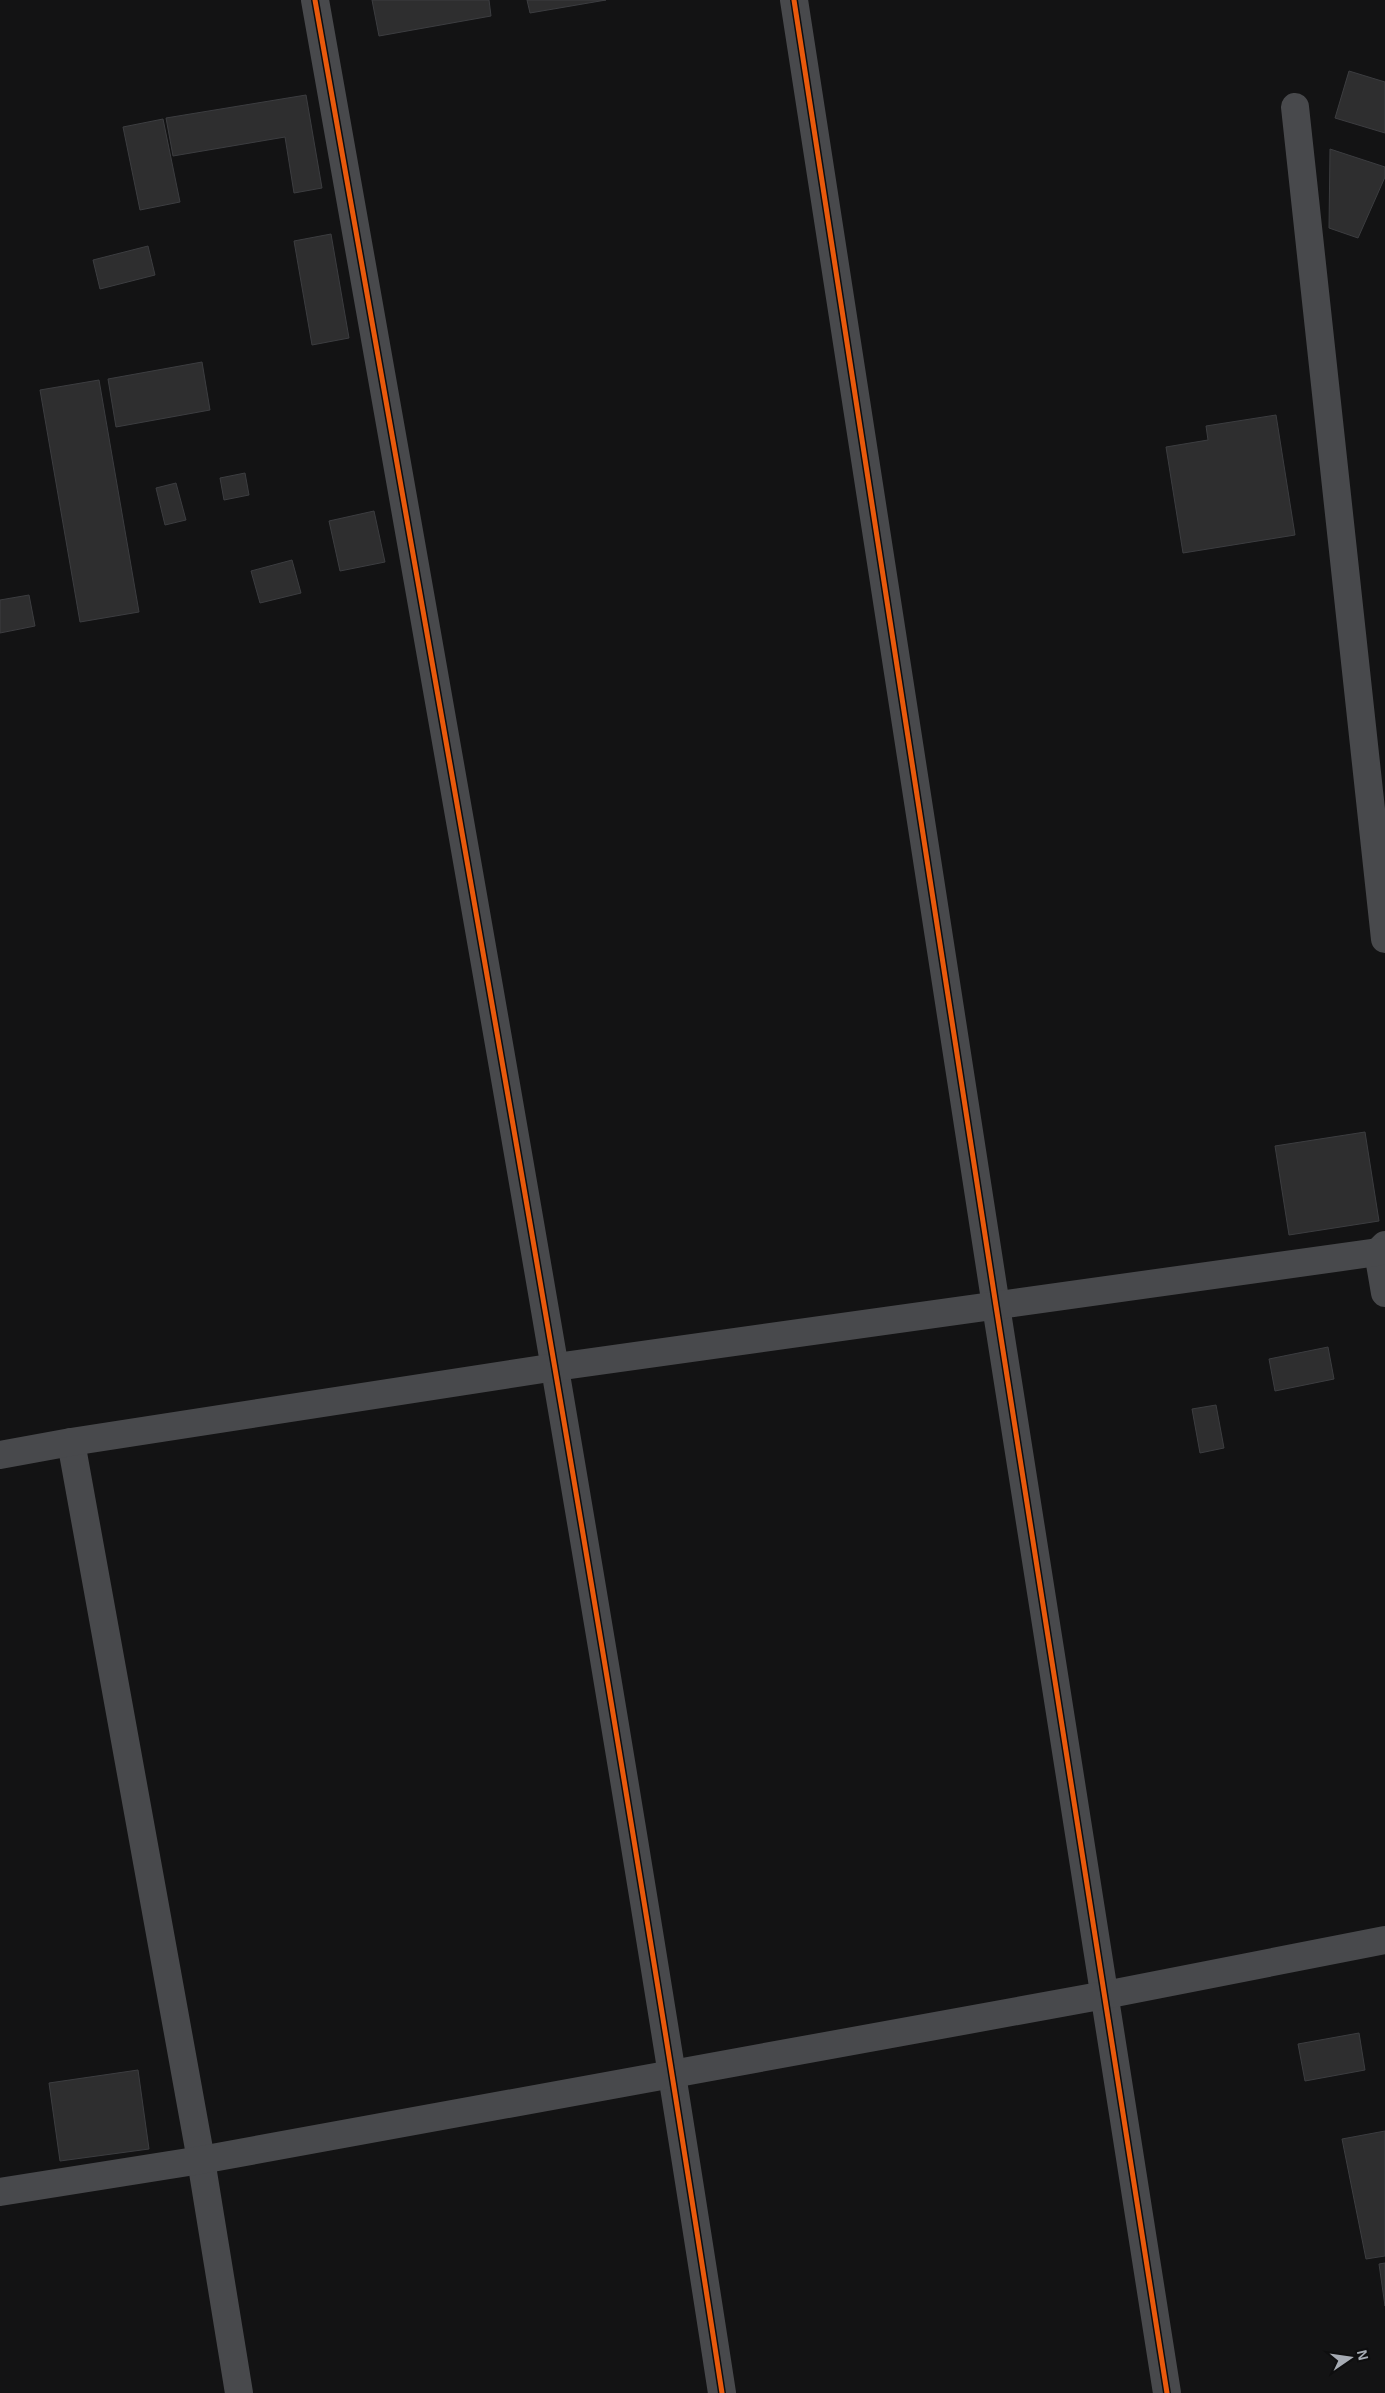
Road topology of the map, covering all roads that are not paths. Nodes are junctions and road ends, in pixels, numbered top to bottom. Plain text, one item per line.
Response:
1 (315, 0) edge
2 (794, 0) edge
3 (1295, 107) dead end
4 (1385, 939) edge
5 (1381, 1248) edge
6 (1385, 1292) edge
7 (996, 1306) junction
8 (556, 1367) junction
9 (71, 1442) junction
10 (0, 1455) edge
11 (1385, 1940) edge
12 (1105, 1995) junction
13 (673, 2074) junction
14 (201, 2160) junction
15 (0, 2192) edge
16 (239, 2393) edge
17 (722, 2393) edge
18 (1167, 2393) edge

1 - 8 street
2 - 7 street
3 - 4 street
5 - 6 street
5 - 7 street
7 - 8 street
7 - 12 street
8 - 9 street
8 - 13 street
9 - 10 street
9 - 14 street
11 - 12 street
12 - 13 street
12 - 18 street
13 - 14 street
13 - 17 street
14 - 15 street
14 - 16 street

